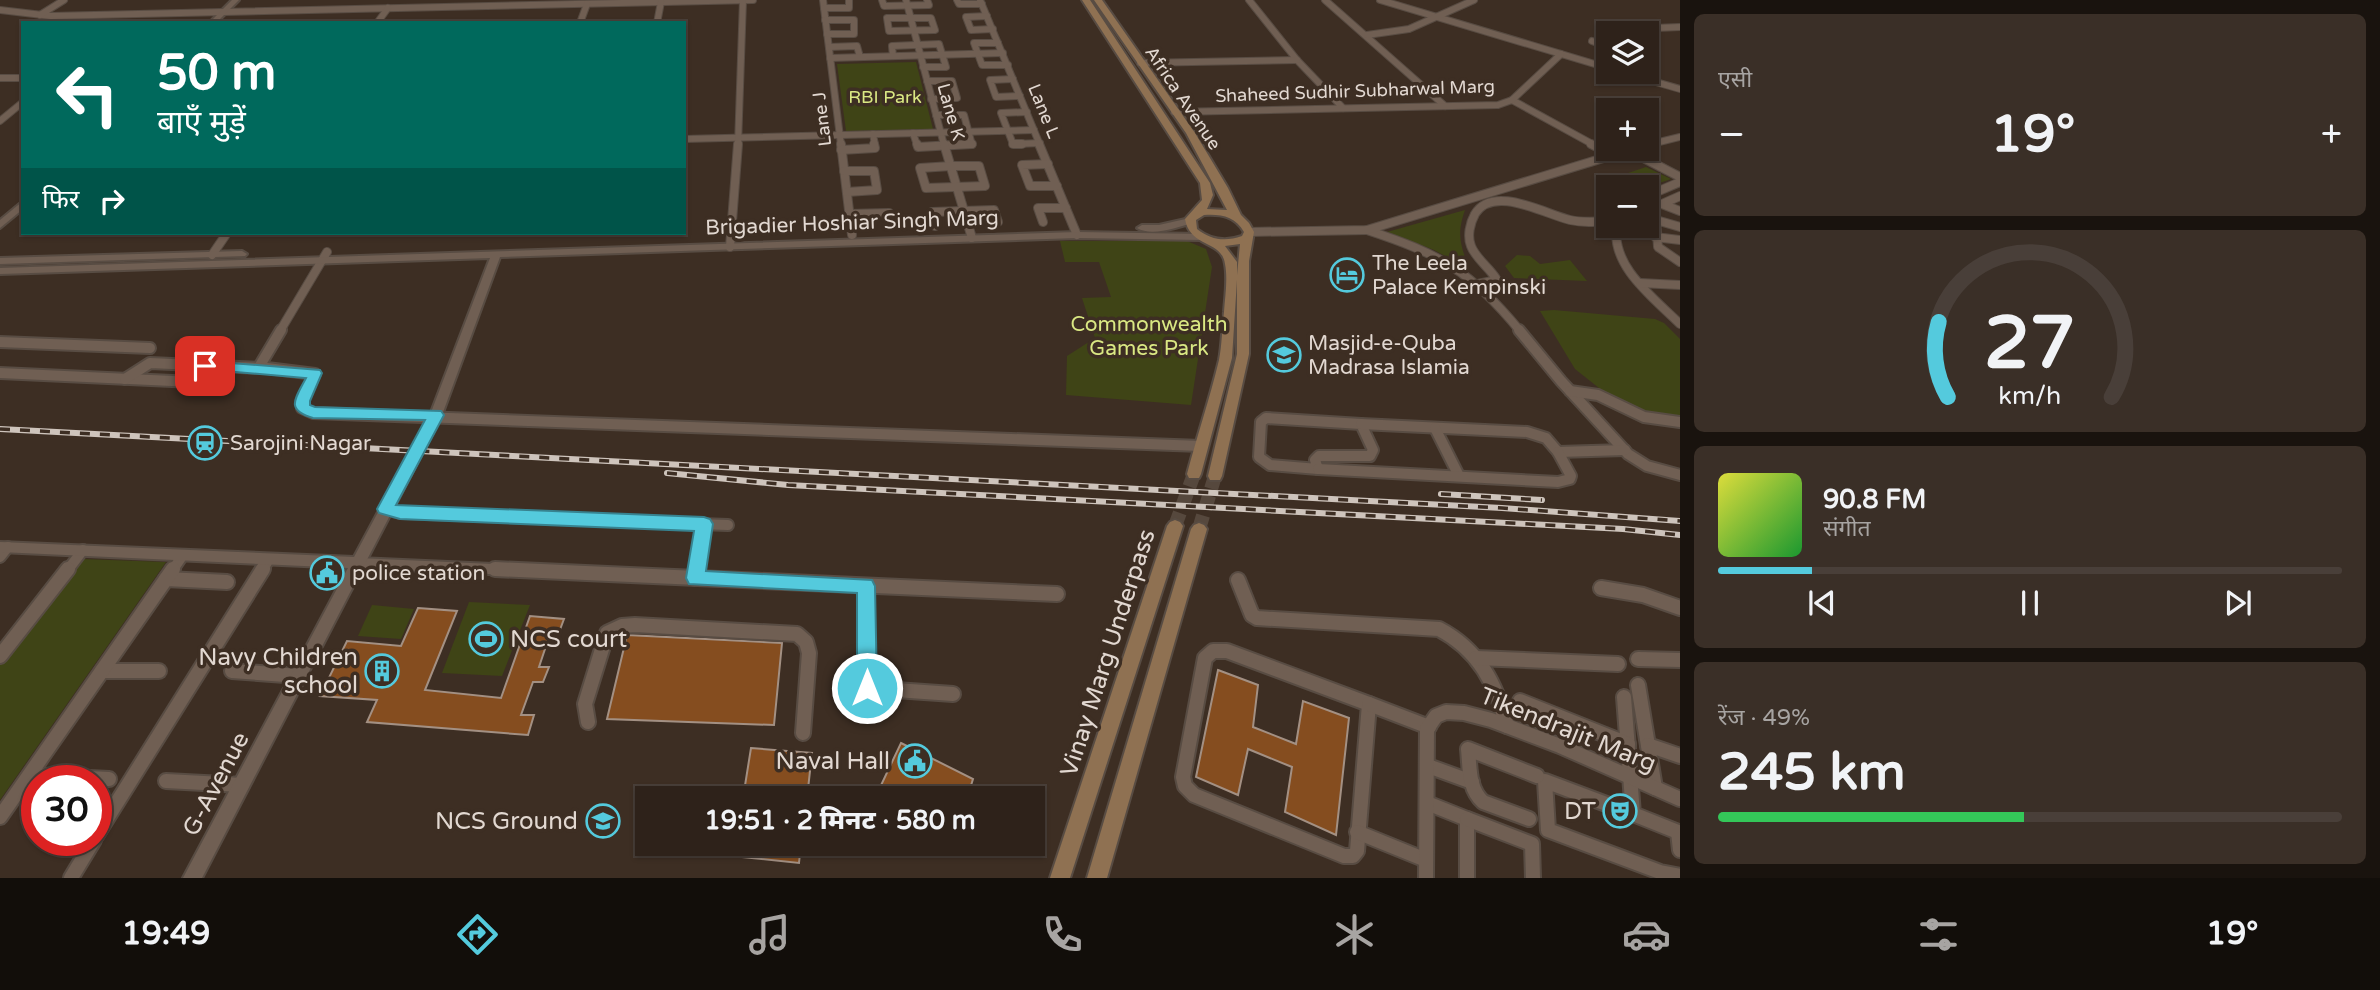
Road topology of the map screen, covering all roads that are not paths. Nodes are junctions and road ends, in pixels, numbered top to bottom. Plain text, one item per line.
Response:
1 (64, 0) edge
2 (73, 0) edge
3 (236, 0) edge
4 (414, 0) edge
5 (743, 0) edge
6 (753, 0) edge
7 (849, 0) edge
8 (882, 0) edge
9 (928, 0) edge
10 (957, 0) edge
11 (1086, 0) edge
12 (1098, 0) edge
13 (1249, 0) edge
14 (1325, 0) edge
15 (1380, 0) edge
16 (1474, 0) edge
17 (566, 2) edge
18 (662, 2) junction
19 (981, 2) edge
20 (906, 3) edge
21 (587, 4) junction
22 (823, 4) edge
23 (408, 8) junction
24 (388, 9) junction
25 (0, 10) edge
26 (223, 12) junction
27 (43, 15) junction
28 (0, 16) edge
29 (51, 16) junction
30 (987, 16) junction
31 (910, 18) junction
32 (1439, 18) junction
33 (825, 20) junction
34 (214, 21) edge
35 (379, 21) edge
36 (581, 21) edge
37 (657, 21) edge
38 (1680, 27) edge
39 (1659, 28) edge
40 (993, 29) junction
41 (914, 31) junction
42 (827, 34) junction
43 (1367, 35) junction
44 (998, 43) junction
45 (917, 45) junction
46 (829, 47) junction
47 (978, 54) junction
48 (1003, 54) junction
49 (1561, 54) junction
50 (920, 55) junction
51 (943, 55) junction
52 (894, 56) junction
53 (860, 57) junction
54 (830, 58) junction
55 (1297, 60) junction
56 (1596, 62) edge
57 (1140, 63) junction
58 (1593, 64) junction
59 (1008, 65) junction
60 (1596, 65) edge
61 (923, 67) junction
62 (0, 78) edge
63 (21, 78) edge
64 (1013, 79) junction
65 (927, 81) junction
66 (1659, 83) edge
67 (1680, 89) edge
68 (1020, 96) junction
69 (931, 99) junction
70 (1512, 100) junction
71 (21, 105) edge
72 (1445, 106) junction
73 (1343, 108) junction
74 (1174, 111) junction
75 (1027, 112) junction
76 (936, 115) junction
77 (0, 121) edge
78 (1007, 130) junction
79 (1034, 130) junction
80 (968, 131) junction
81 (940, 132) junction
82 (913, 133) junction
83 (873, 134) junction
84 (839, 135) junction
85 (739, 137) junction
86 (1680, 137) edge
87 (686, 139) edge
88 (1659, 142) edge
89 (1040, 144) junction
90 (945, 146) junction
91 (1596, 146) edge
92 (841, 149) junction
93 (1596, 158) edge
94 (1649, 161) edge
95 (1048, 164) junction
96 (951, 166) junction
97 (844, 171) junction
98 (1680, 180) edge
99 (957, 186) junction
100 (1057, 186) junction
101 (1659, 190) edge
102 (847, 192) junction
103 (1680, 195) edge
104 (21, 197) edge
105 (21, 206) edge
106 (1066, 208) junction
107 (964, 211) junction
108 (1680, 211) edge
109 (849, 214) junction
110 (0, 215) edge
111 (1236, 217) junction
112 (1193, 218) junction
113 (1596, 221) edge
114 (1659, 221) edge
115 (998, 222) dead end
116 (1043, 222) dead end
117 (1583, 222) junction
118 (0, 225) edge
119 (892, 225) dead end
120 (935, 226) dead end
121 (1680, 227) edge
122 (1596, 228) edge
123 (1367, 230) junction
124 (1075, 231) junction
125 (227, 235) edge
126 (852, 235) junction
127 (971, 235) junction
128 (1247, 235) junction
129 (1659, 237) edge
130 (1615, 238) edge
131 (1655, 238) edge
132 (1207, 239) junction
133 (1680, 240) edge
134 (730, 243) junction
135 (498, 251) junction
136 (212, 255) junction
137 (325, 256) junction
138 (0, 261) edge
139 (1680, 262) edge
140 (0, 271) edge
141 (1640, 283) junction
142 (1478, 284) junction
143 (1680, 285) edge
144 (1680, 324) edge
145 (0, 342) edge
146 (150, 348) dead end
147 (261, 368) junction
148 (0, 373) edge
149 (125, 379) junction
150 (194, 382) dead end
151 (1570, 391) junction
152 (436, 415) junction
153 (1680, 422) edge
154 (1361, 424) junction
155 (1434, 428) junction
156 (1201, 446) junction
157 (1625, 450) junction
158 (1558, 452) junction
159 (1318, 469) junction
160 (1194, 474) tunnel mouth
161 (1680, 475) edge
162 (1216, 476) tunnel mouth
163 (1459, 477) junction
164 (386, 509) junction
165 (704, 524) junction
166 (728, 525) dead end
167 (1175, 526) tunnel mouth
168 (1199, 529) tunnel mouth
169 (3, 550) edge
170 (83, 550) junction
171 (183, 555) junction
172 (269, 559) junction
173 (358, 563) junction
174 (695, 578) junction
175 (166, 579) junction
176 (1238, 580) dead end
177 (227, 582) dead end
178 (866, 586) junction
179 (1601, 588) dead end
180 (1057, 594) dead end
181 (1680, 608) edge
182 (0, 656) edge
183 (1476, 658) junction
184 (1638, 659) dead end
185 (1680, 660) edge
186 (1618, 664) dead end
187 (102, 671) junction
188 (159, 671) dead end
189 (232, 671) dead end
190 (299, 676) junction
191 (1638, 685) dead end
192 (953, 694) dead end
193 (1624, 697) dead end
194 (1520, 701) dead end
195 (1369, 704) junction
196 (588, 722) dead end
197 (1507, 726) junction
198 (1429, 727) junction
199 (803, 733) dead end
200 (1628, 744) junction
201 (1648, 745) junction
202 (1680, 756) edge
203 (37, 765) edge
204 (1428, 766) junction
205 (1537, 776) dead end
206 (1631, 778) junction
207 (166, 781) dead end
208 (1472, 782) junction
209 (242, 785) junction
210 (21, 788) edge
211 (1655, 788) junction
212 (1680, 799) edge
213 (1427, 803) junction
214 (112, 811) edge
215 (1633, 814) junction
216 (0, 817) edge
217 (1467, 819) junction
218 (1529, 819) dead end
219 (1357, 832) junction
220 (1680, 850) edge
221 (84, 856) edge
222 (1426, 860) junction
223 (1061, 876) edge
224 (1680, 876) edge
225 (71, 878) edge
226 (192, 878) edge
227 (1097, 878) edge
228 (1426, 878) edge
229 (1467, 878) edge
230 (1533, 878) edge

1 - 27 street
2 - 29 street
3 - 26 street
4 - 23 street
5 - 6 street
5 - 18 street
5 - 85 street
7 - 22 street
8 - 20 street
9 - 20 street
10 - 19 street
11 - 112 main road, Africa Avenue
12 - 57 main road, Africa Avenue
13 - 55 street
14 - 43 street
15 - 32 street
16 - 32 street
17 - 21 street
17 - 23 street
18 - 21 street
18 - 37 street
19 - 30 street, Lane L
20 - 31 street, Lane K
21 - 36 street
22 - 33 street, Lane J
23 - 24 street
24 - 26 street
24 - 35 street
25 - 27 street
26 - 29 street
26 - 34 street
27 - 28 street
27 - 29 street
30 - 40 street, Lane L
30 - 40 street
31 - 41 street, Lane K
31 - 41 street
31 - 41 street
32 - 43 street
32 - 49 street
33 - 42 street, Lane J
33 - 42 street
38 - 39 street
40 - 44 street, Lane L
41 - 45 street, Lane K
42 - 46 street, Lane J
43 - 72 street
44 - 47 street
44 - 48 street, Lane L
45 - 50 street, Lane K
45 - 51 street
45 - 52 street
46 - 53 street
46 - 54 street, Lane J
47 - 48 street
47 - 51 street
47 - 59 street
48 - 59 street, Lane L
49 - 58 street
49 - 70 street, Shaheed Sudhir Subharwal Marg
50 - 51 street
50 - 52 street
50 - 61 street, Lane K
51 - 61 street
52 - 53 street
53 - 54 street
54 - 84 street, Lane J
55 - 57 street
55 - 73 street
56 - 58 street
57 - 74 main road, Africa Avenue
58 - 60 street
59 - 64 street, Lane L
61 - 65 street, Lane K
62 - 63 street
64 - 68 street, Lane L
64 - 68 street
65 - 69 street, Lane K
65 - 69 street
66 - 67 street
68 - 75 street, Lane L
69 - 76 street, Lane K
70 - 72 street, Shaheed Sudhir Subharwal Marg
70 - 91 street
71 - 77 street
72 - 73 street, Shaheed Sudhir Subharwal Marg
73 - 74 street, Shaheed Sudhir Subharwal Marg
74 - 111 main road, Africa Avenue
75 - 78 street
75 - 79 street, Lane L
76 - 80 street
76 - 81 street, Lane K
78 - 79 street
78 - 80 street
78 - 89 street
79 - 89 street, Lane L
80 - 81 street
80 - 90 street
81 - 82 street
81 - 90 street, Lane K
82 - 83 street
82 - 90 street
83 - 84 street
83 - 92 street
84 - 85 street
84 - 92 street, Lane J
85 - 87 street
85 - 134 street
86 - 88 street
89 - 95 street, Lane L
90 - 96 street, Lane K
92 - 97 street, Lane J
93 - 123 street
94 - 98 street
95 - 100 street, Lane L
95 - 100 street
96 - 99 street, Lane K
96 - 99 street
96 - 99 street
97 - 102 street, Lane J
97 - 102 street
98 - 101 street
99 - 107 street, Lane K
100 - 106 street, Lane L
102 - 109 street, Lane J
103 - 108 street
104 - 110 street
105 - 118 street
106 - 116 street
106 - 124 street, Lane L
107 - 115 street
107 - 120 street
107 - 127 street, Lane K
109 - 119 street
109 - 126 street, Lane J
111 - 112 main road
111 - 128 main road, Africa Avenue
112 - 124 street, Brigadier Hoshiar Singh Marg
112 - 132 main road
113 - 117 street
114 - 121 street
117 - 122 street
117 - 142 street
123 - 128 street
123 - 142 street
124 - 127 street, Brigadier Hoshiar Singh Marg
124 - 132 street, Brigadier Hoshiar Singh Marg
125 - 136 street
126 - 127 street, Brigadier Hoshiar Singh Marg
126 - 134 street, Brigadier Hoshiar Singh Marg
127 - 134 street, Brigadier Hoshiar Singh Marg
128 - 132 main road
128 - 162 main road
129 - 133 street
130 - 141 street
131 - 139 street
132 - 156 main road
134 - 135 street, Brigadier Hoshiar Singh Marg
135 - 137 street, Brigadier Hoshiar Singh Marg
135 - 152 street, G-Avenue
136 - 137 street
136 - 138 street
137 - 140 street, Brigadier Hoshiar Singh Marg
137 - 147 street
141 - 143 street
141 - 144 street
142 - 151 street
145 - 146 street
147 - 149 street
147 - 152 street
148 - 149 street
149 - 150 street
151 - 153 street
151 - 157 street
152 - 156 street
152 - 164 street, G-Avenue
154 - 155 street
154 - 159 street
154 - 159 street
155 - 158 street
155 - 163 street
156 - 160 main road
157 - 158 street
157 - 161 street
158 - 163 street
159 - 163 street
164 - 165 street
164 - 173 street, G-Avenue
165 - 166 street
165 - 174 street
167 - 223 main road, Vinay Marg Underpass
168 - 227 main road
169 - 170 street
170 - 171 street
170 - 182 street
171 - 172 street
171 - 175 street
172 - 173 street
172 - 214 street
173 - 174 street
173 - 190 street, G-Avenue
174 - 178 street
175 - 177 street
175 - 187 street
176 - 183 street
178 - 180 street
178 - 192 street
179 - 181 street
183 - 186 street
183 - 197 street
184 - 185 street
187 - 188 street
187 - 203 street
189 - 190 street
190 - 209 street, G-Avenue
191 - 201 street
193 - 200 street
194 - 200 street
195 - 198 street
195 - 219 street
195 - 219 street
196 - 199 street
197 - 198 street, Tikendrajit Marg
197 - 206 street, Tikendrajit Marg
198 - 204 street
200 - 206 street
201 - 202 street
201 - 211 street
204 - 208 street
204 - 213 street
205 - 208 street
206 - 211 street, Tikendrajit Marg
206 - 215 street
207 - 209 street
208 - 218 street
209 - 226 street, G-Avenue
210 - 216 street
211 - 212 street, Tikendrajit Marg
213 - 217 street
213 - 222 street
215 - 220 street
215 - 224 street
217 - 229 street
217 - 230 street
219 - 222 street
221 - 225 street
222 - 228 street

